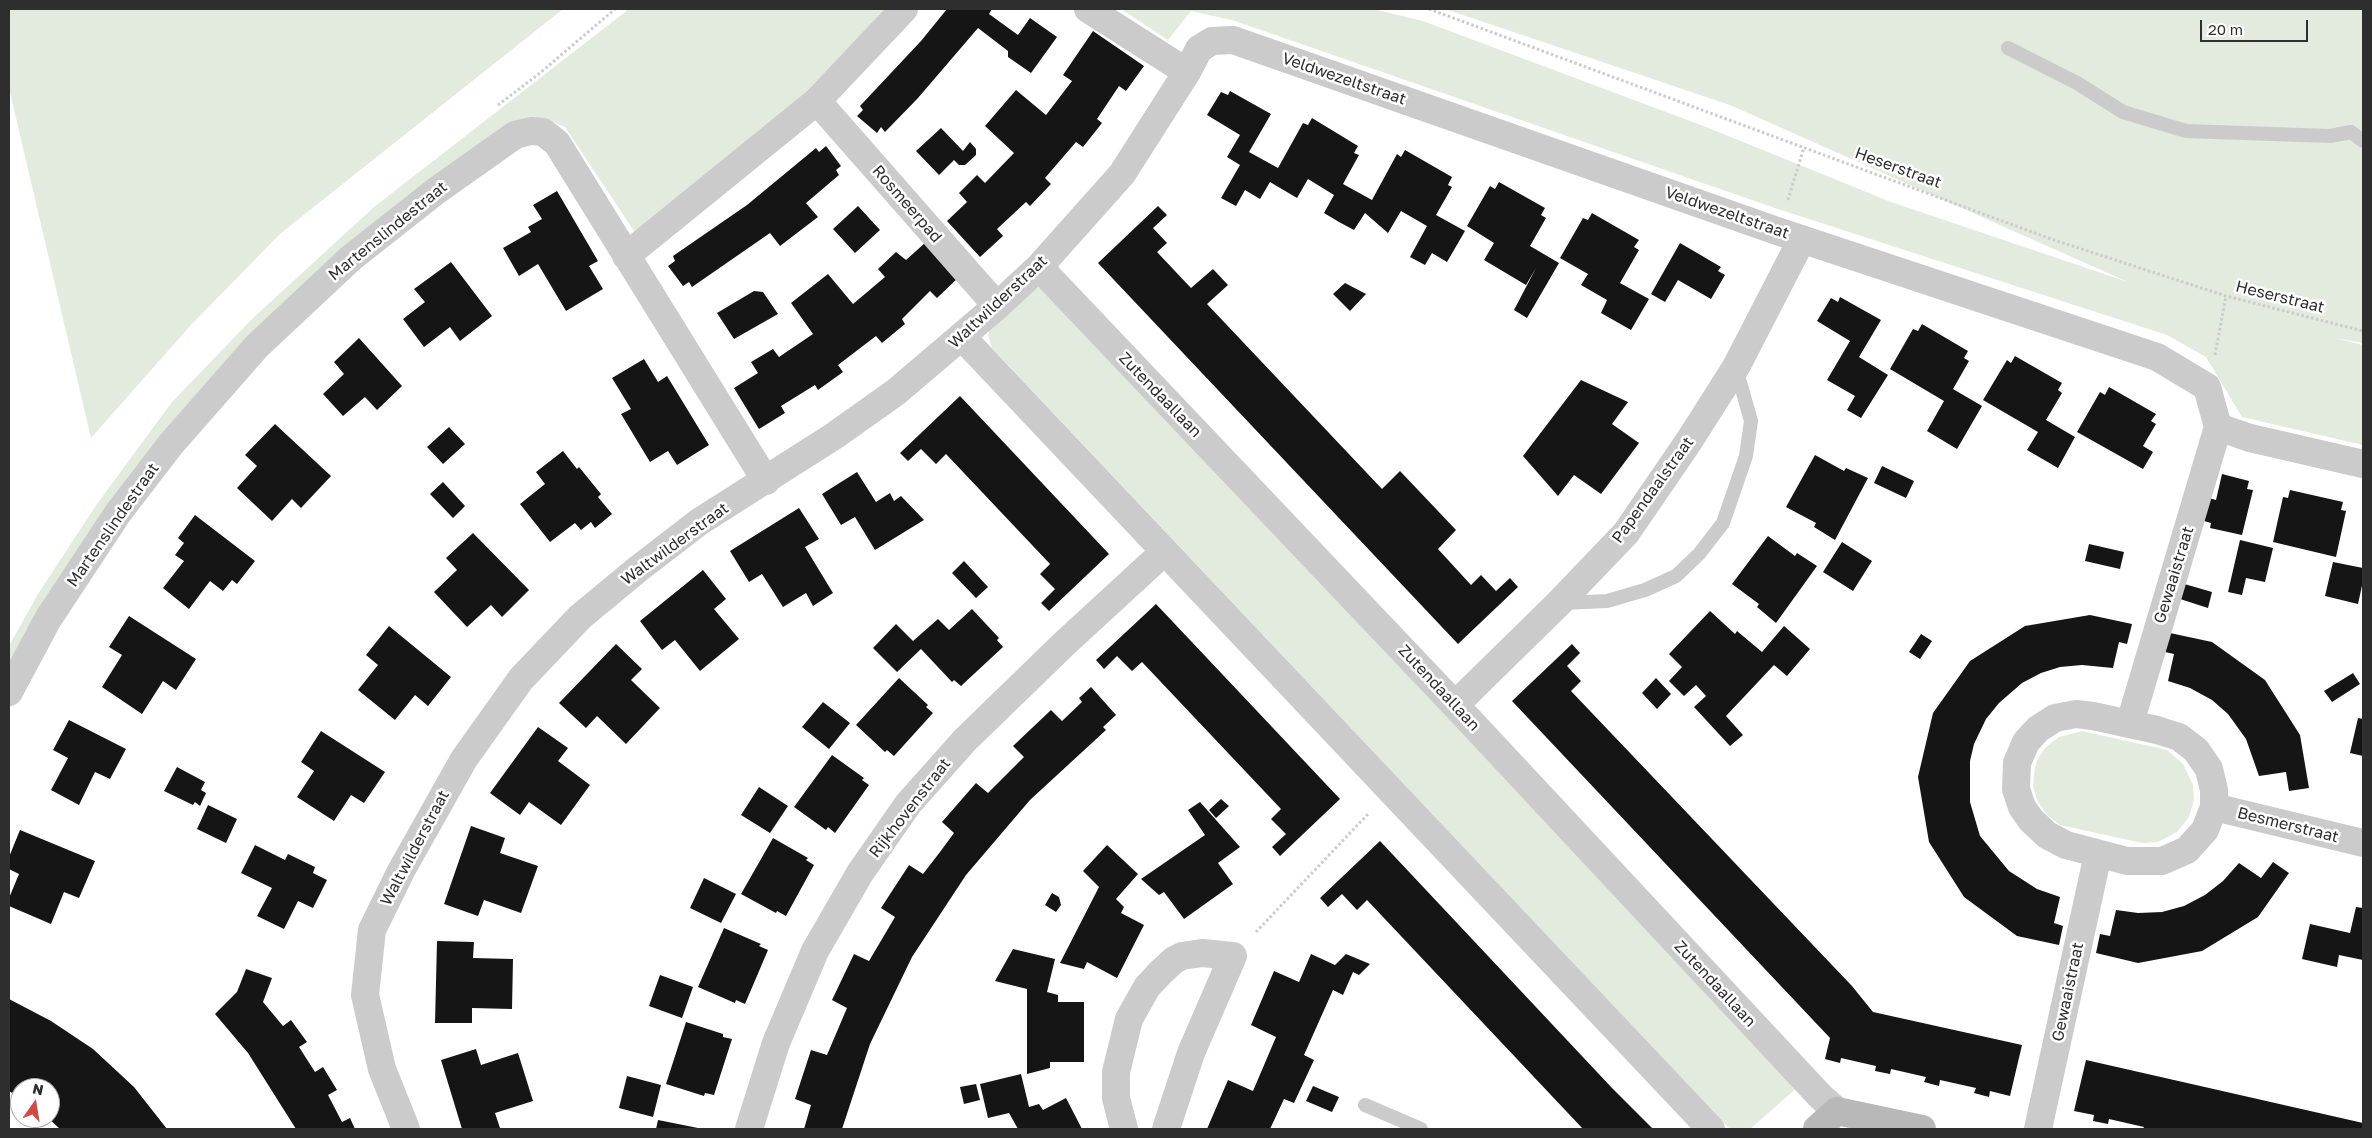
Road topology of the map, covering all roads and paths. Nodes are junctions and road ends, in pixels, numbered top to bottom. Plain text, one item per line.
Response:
1 (904, 9) edge
2 (1088, 9) edge
3 (1430, 9) edge
4 (2008, 48) dead end
5 (1187, 72) junction
6 (817, 102) junction
7 (2363, 142) edge
8 (1804, 147) junction
9 (1795, 181) dead end
10 (1802, 240) junction
11 (626, 256) junction
12 (1038, 267) junction
13 (2226, 296) junction
14 (997, 306) junction
15 (2221, 329) dead end
16 (2363, 331) edge
17 (962, 337) junction
18 (1736, 367) junction
19 (2218, 427) junction
20 (2363, 464) edge
21 (766, 481) junction
22 (1164, 552) junction
23 (1558, 603) junction
24 (9, 692) edge
25 (1455, 705) junction
26 (2130, 723) junction
27 (1391, 790) junction
28 (2214, 807) junction
29 (2363, 843) edge
30 (2098, 854) junction
31 (1233, 956) junction
32 (1365, 1105) dead end
33 (1838, 1111) junction
34 (406, 1129) edge
35 (749, 1129) edge
36 (1124, 1129) edge
37 (1166, 1129) edge
38 (1421, 1129) edge
39 (1712, 1129) edge
40 (1817, 1129) edge
41 (1922, 1129) edge
42 (2038, 1129) edge

1 - 6 street
2 - 5 street
3 - 8 path, Heserstraat
4 - 7 lane
5 - 10 street, Veldwezeltstraat
5 - 12 street, Waltwilderstraat
6 - 11 street
6 - 14 street, Rosmeerpad
8 - 9 path
8 - 13 path, Heserstraat
10 - 18 street, Papendaalstraat
10 - 19 street, Veldwezeltstraat
11 - 21 street, Martenslindestraat
11 - 24 street, Martenslindestraat
12 - 14 street, Waltwilderstraat
12 - 25 street, Zutendaallaan
13 - 15 path
13 - 16 path, Heserstraat
14 - 17 street, Waltwilderstraat
17 - 21 street, Waltwilderstraat
17 - 22 street
18 - 23 street, Papendaalstraat
18 - 23 lane
19 - 20 street
19 - 26 street, Gewaaistraat
21 - 34 street, Waltwilderstraat
22 - 27 street
22 - 35 street, Rijkhovenstraat
23 - 25 street, Papendaalstraat
25 - 33 street, Zutendaallaan
26 - 28 street
26 - 30 street
27 - 31 path
27 - 39 street
28 - 29 street, Besmerstraat
28 - 30 street
30 - 42 street, Gewaaistraat
31 - 36 street
31 - 37 street
32 - 38 lane
33 - 40 street
33 - 41 street

